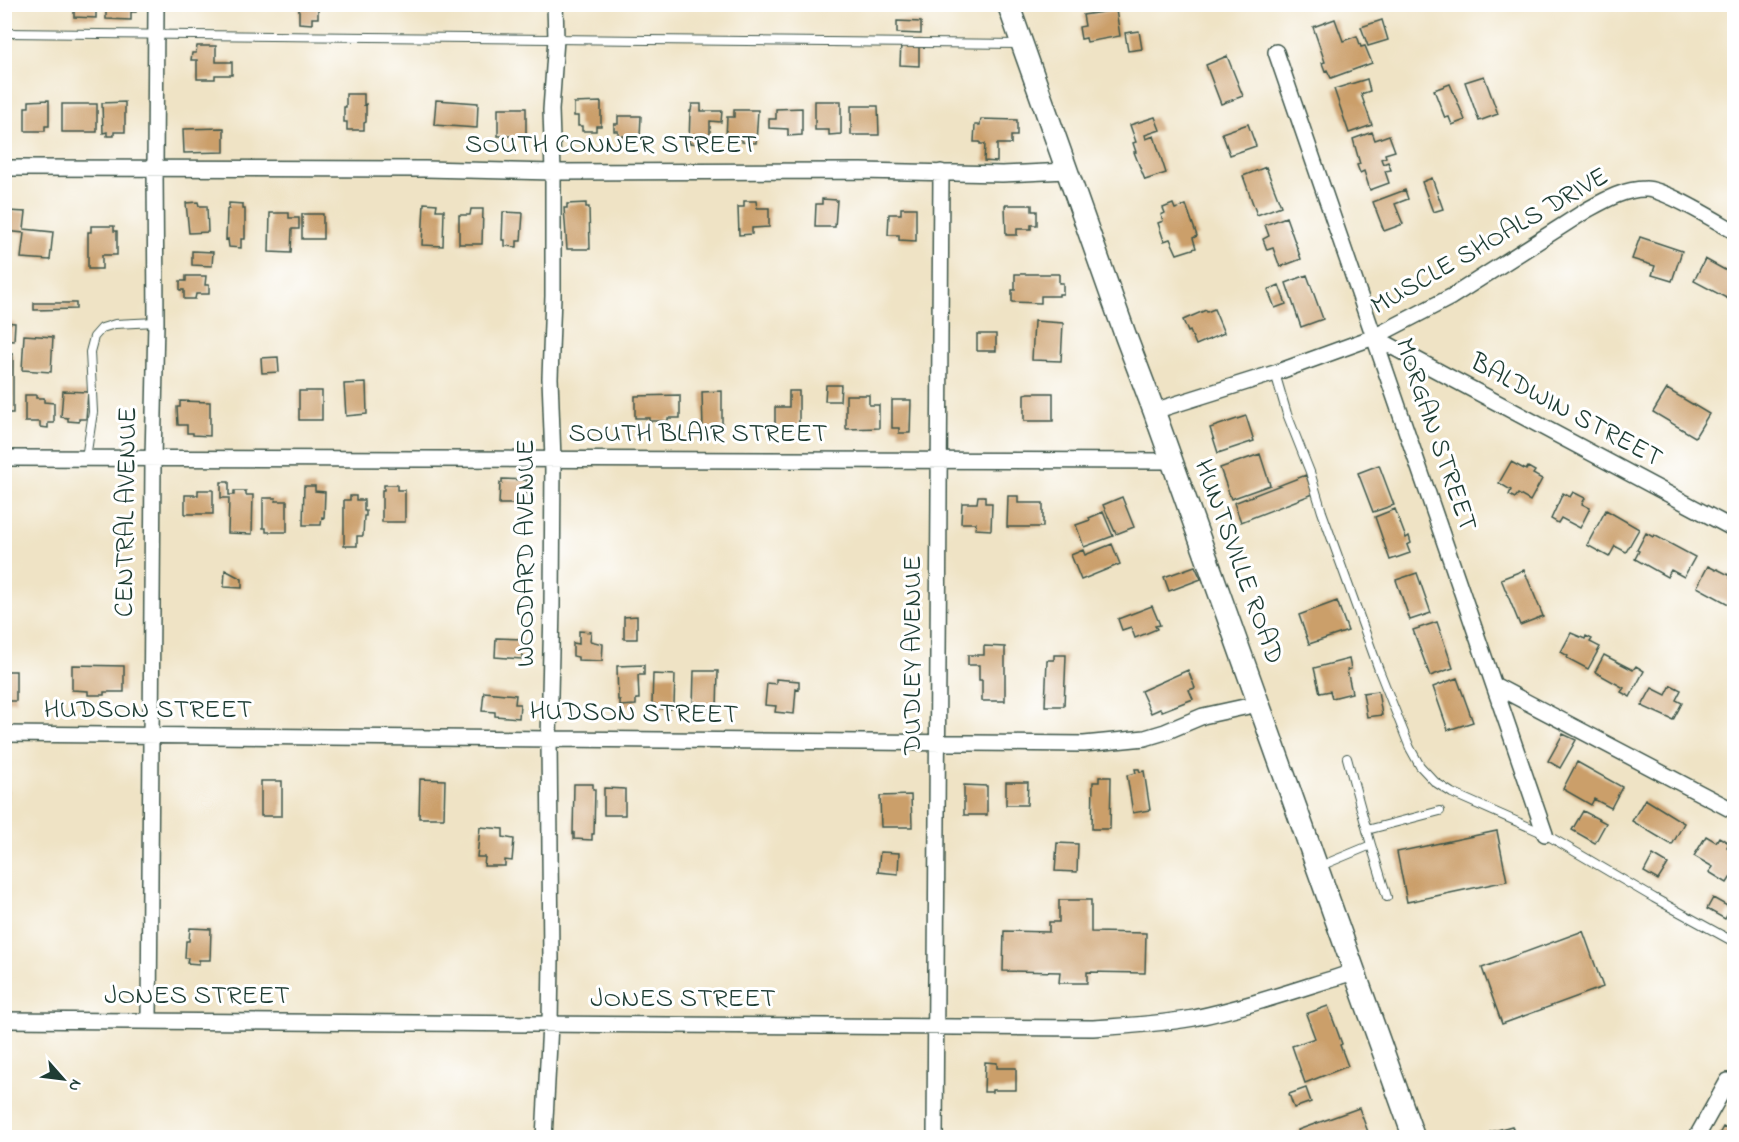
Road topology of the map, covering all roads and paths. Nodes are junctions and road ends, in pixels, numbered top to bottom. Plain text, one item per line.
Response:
1 (156, 4) edge
2 (555, 4) edge
3 (1008, 4) edge
4 (4, 33) edge
5 (156, 34) junction
6 (556, 39) junction
7 (1021, 44) junction
8 (1276, 52) dead end
9 (4, 168) edge
10 (155, 169) junction
11 (1067, 171) junction
12 (553, 172) junction
13 (941, 172) junction
14 (1734, 231) edge
15 (156, 322) junction
16 (1374, 337) junction
17 (1275, 373) junction
18 (1154, 411) junction
19 (4, 458) edge
20 (86, 458) junction
21 (153, 459) junction
22 (553, 460) junction
23 (940, 460) junction
24 (1172, 460) junction
25 (1734, 529) edge
26 (1494, 685) junction
27 (1258, 704) junction
28 (4, 734) edge
29 (151, 735) junction
30 (549, 739) junction
31 (938, 742) junction
32 (1347, 758) dead end
33 (1440, 811) dead end
34 (1734, 811) edge
35 (1367, 830) junction
36 (1545, 834) junction
37 (1371, 845) junction
38 (1316, 867) junction
39 (1386, 897) dead end
40 (1734, 942) edge
41 (1354, 972) junction
42 (4, 1020) edge
43 (149, 1021) junction
44 (550, 1024) junction
45 (936, 1027) junction
46 (1734, 1085) edge
47 (544, 1137) edge
48 (935, 1137) edge
49 (1414, 1137) edge
50 (1696, 1137) edge

1 - 5 street, CENTRAL AVENUE
2 - 6 street, WOODARD AVENUE
3 - 7 main road, HUNTSVILLE ROAD
4 - 5 lane
5 - 6 lane
5 - 10 street, CENTRAL AVENUE
6 - 7 lane
6 - 12 street, WOODARD AVENUE
7 - 11 main road, HUNTSVILLE ROAD
8 - 16 street, MORGAN STREET
9 - 10 street, SOUTH CONNER STREET
10 - 12 street, SOUTH CONNER STREET
10 - 15 street, CENTRAL AVENUE
11 - 13 street, SOUTH CONNER STREET
11 - 18 main road, HUNTSVILLE ROAD
12 - 13 street, SOUTH CONNER STREET
12 - 22 street, WOODARD AVENUE
13 - 23 street, DUDLEY AVENUE
14 - 16 street, MUSCLE SHOALS DRIVE
15 - 20 lane
15 - 21 street, CENTRAL AVENUE
16 - 17 street, MUSCLE SHOALS DRIVE
16 - 25 street, BALDWIN STREET
16 - 26 street, MORGAN STREET
17 - 18 street, MUSCLE SHOALS DRIVE
17 - 36 lane
18 - 24 main road, HUNTSVILLE ROAD
19 - 20 street, SOUTH BLAIR STREET
20 - 21 street, SOUTH BLAIR STREET
21 - 22 street, SOUTH BLAIR STREET
21 - 29 street, CENTRAL AVENUE
22 - 23 street, SOUTH BLAIR STREET
22 - 30 street, WOODARD AVENUE
23 - 24 street, SOUTH BLAIR STREET
23 - 31 street, DUDLEY AVENUE
24 - 27 main road, HUNTSVILLE ROAD
26 - 34 street
26 - 36 street, MORGAN STREET
27 - 31 street, HUDSON STREET
27 - 38 main road, HUNTSVILLE ROAD
28 - 29 street, HUDSON STREET
29 - 30 street, HUDSON STREET
29 - 43 street, CENTRAL AVENUE
30 - 31 street, HUDSON STREET
30 - 44 street, WOODARD AVENUE
31 - 45 street, DUDLEY AVENUE
32 - 35 lane
33 - 35 lane
35 - 37 lane
36 - 40 lane
37 - 38 lane
37 - 39 lane
38 - 41 main road, HUNTSVILLE ROAD
41 - 45 street, JONES STREET
41 - 49 main road, HUNTSVILLE ROAD
42 - 43 street, JONES STREET
43 - 44 street, JONES STREET
44 - 45 street, JONES STREET
44 - 47 street, WOODARD AVENUE
45 - 48 street, DUDLEY AVENUE
46 - 50 street

